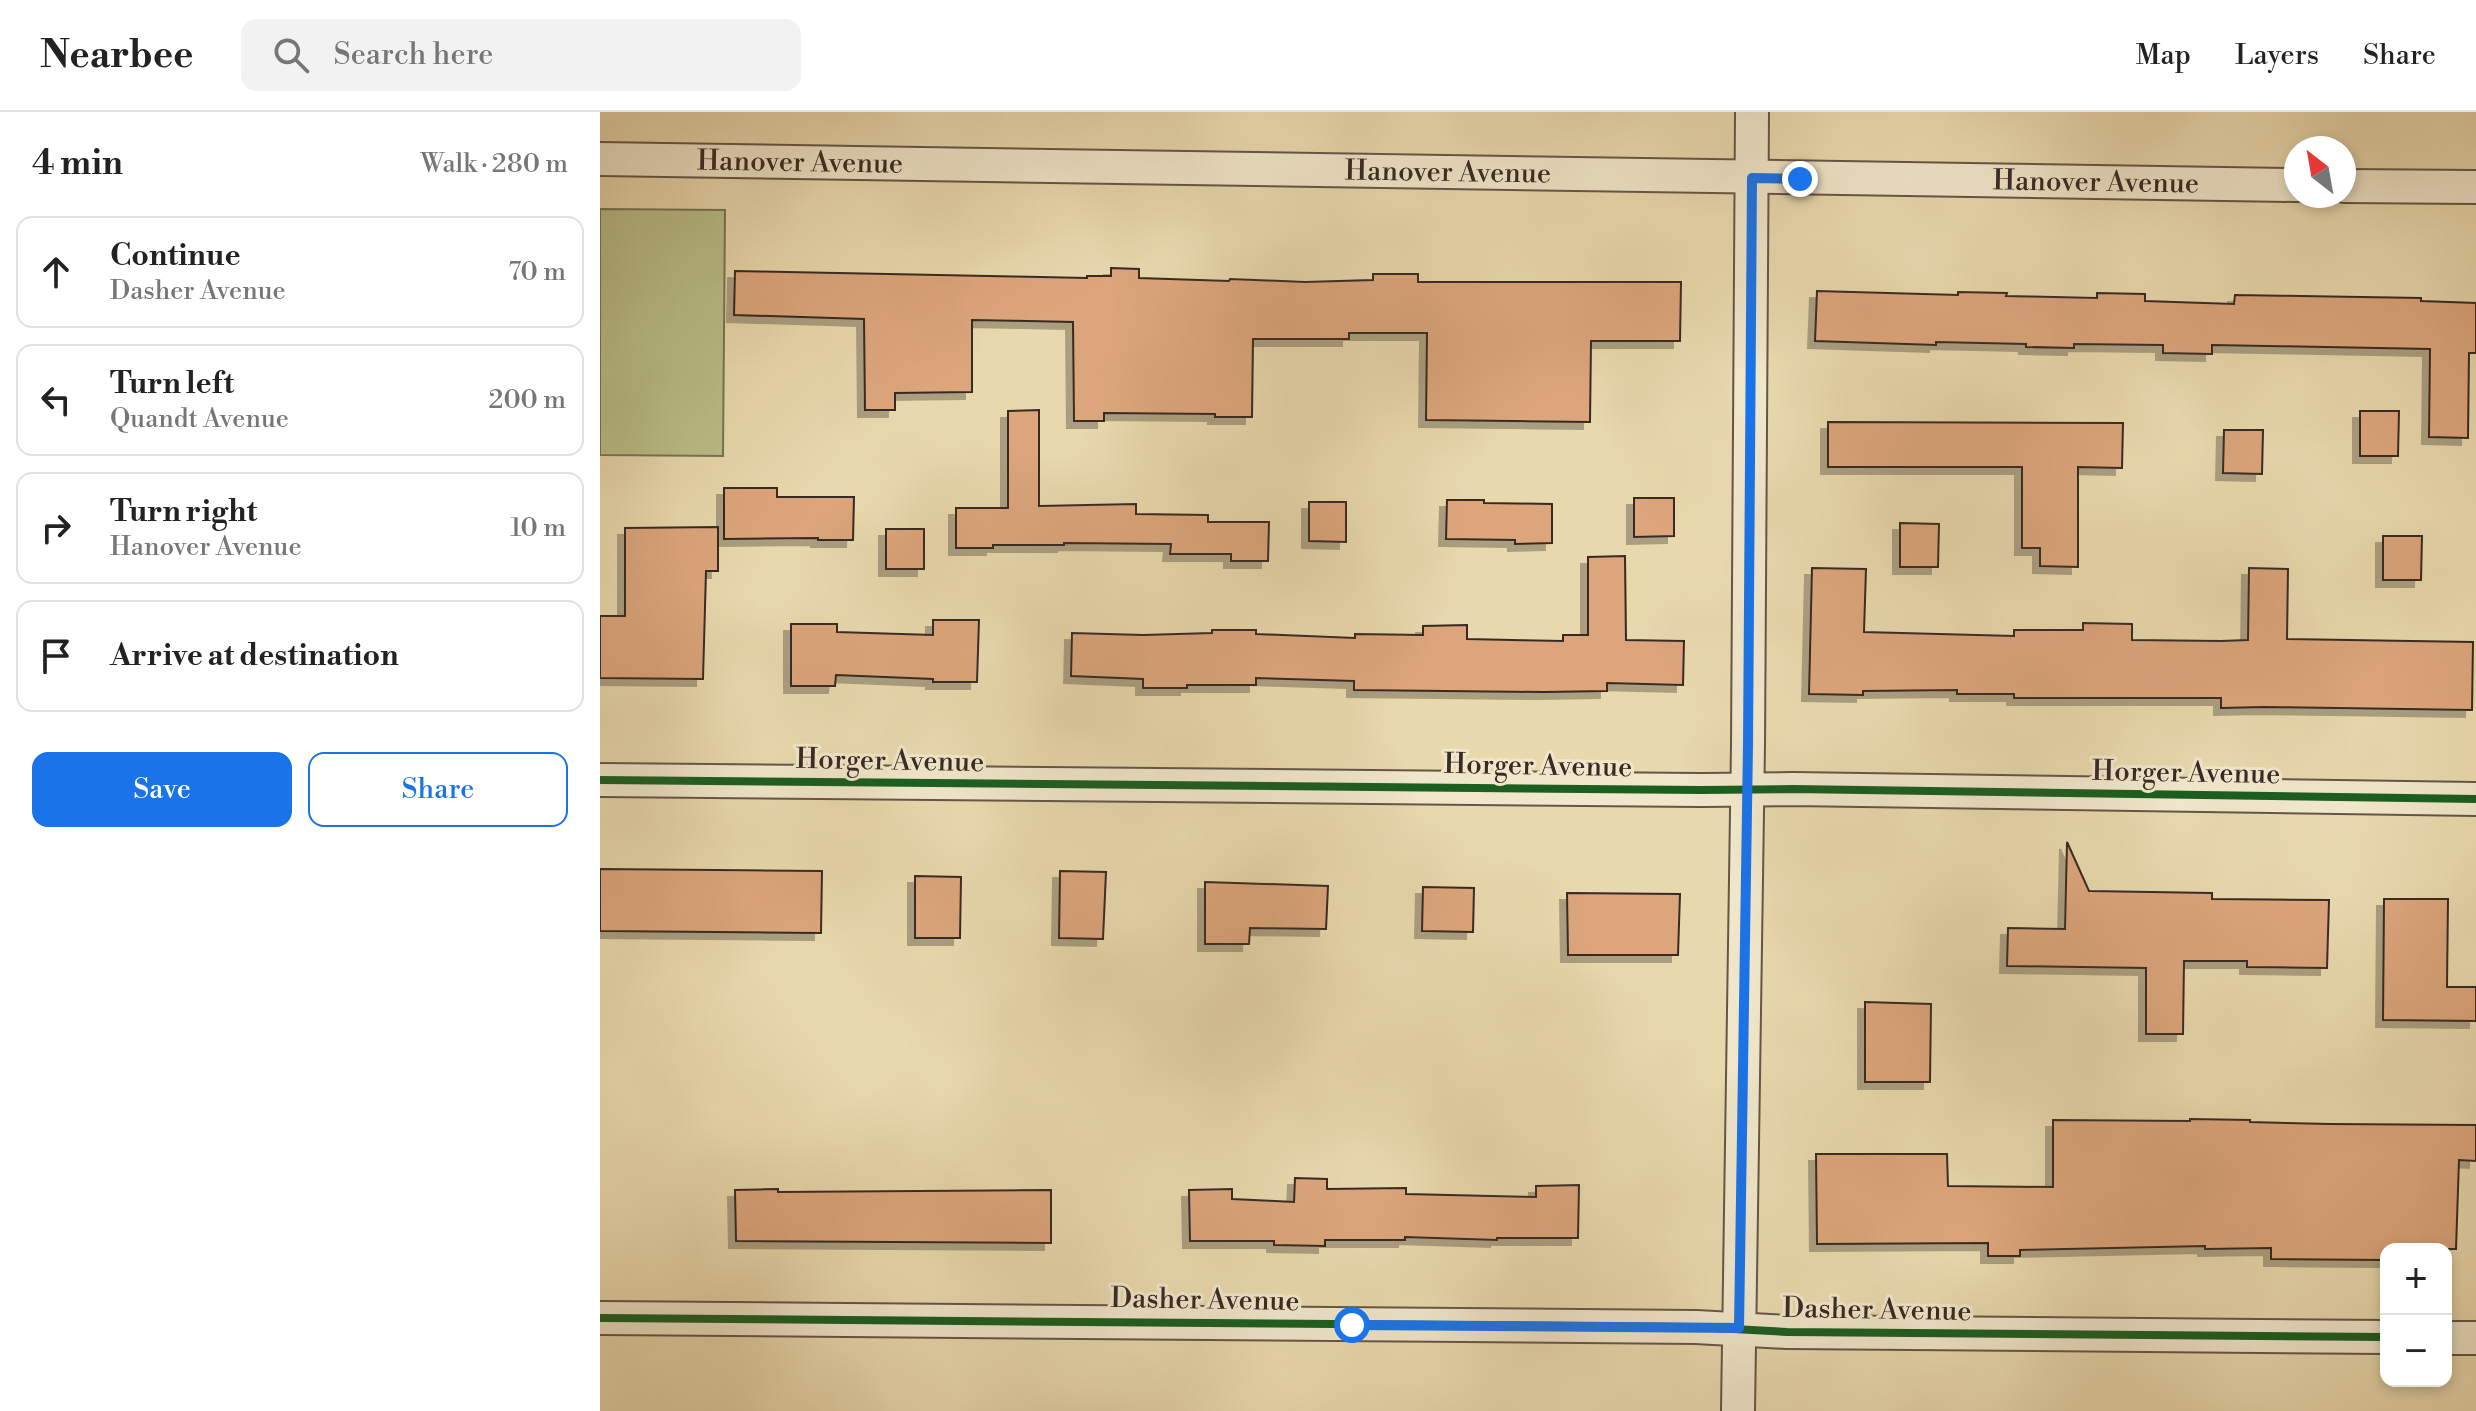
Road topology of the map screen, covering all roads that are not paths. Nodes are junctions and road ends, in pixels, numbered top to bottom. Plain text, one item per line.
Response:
1 (1752, 112) edge
2 (600, 159) edge
3 (1752, 178) junction
4 (2284, 185) edge
5 (2356, 186) edge
6 (2476, 187) edge
7 (600, 780) edge
8 (1747, 789) junction
9 (2476, 799) edge
10 (600, 1318) edge
11 (1739, 1328) junction
12 (2380, 1337) edge
13 (2452, 1338) edge
14 (2476, 1338) edge
15 (1738, 1411) edge

1 - 3 street
2 - 3 street, Hanover Avenue
3 - 4 street, Hanover Avenue
3 - 8 street
5 - 6 street
7 - 8 street, Horger Avenue
8 - 9 street, Horger Avenue
8 - 11 street
10 - 11 street, Dasher Avenue
11 - 12 street, Dasher Avenue
11 - 15 street
13 - 14 street

